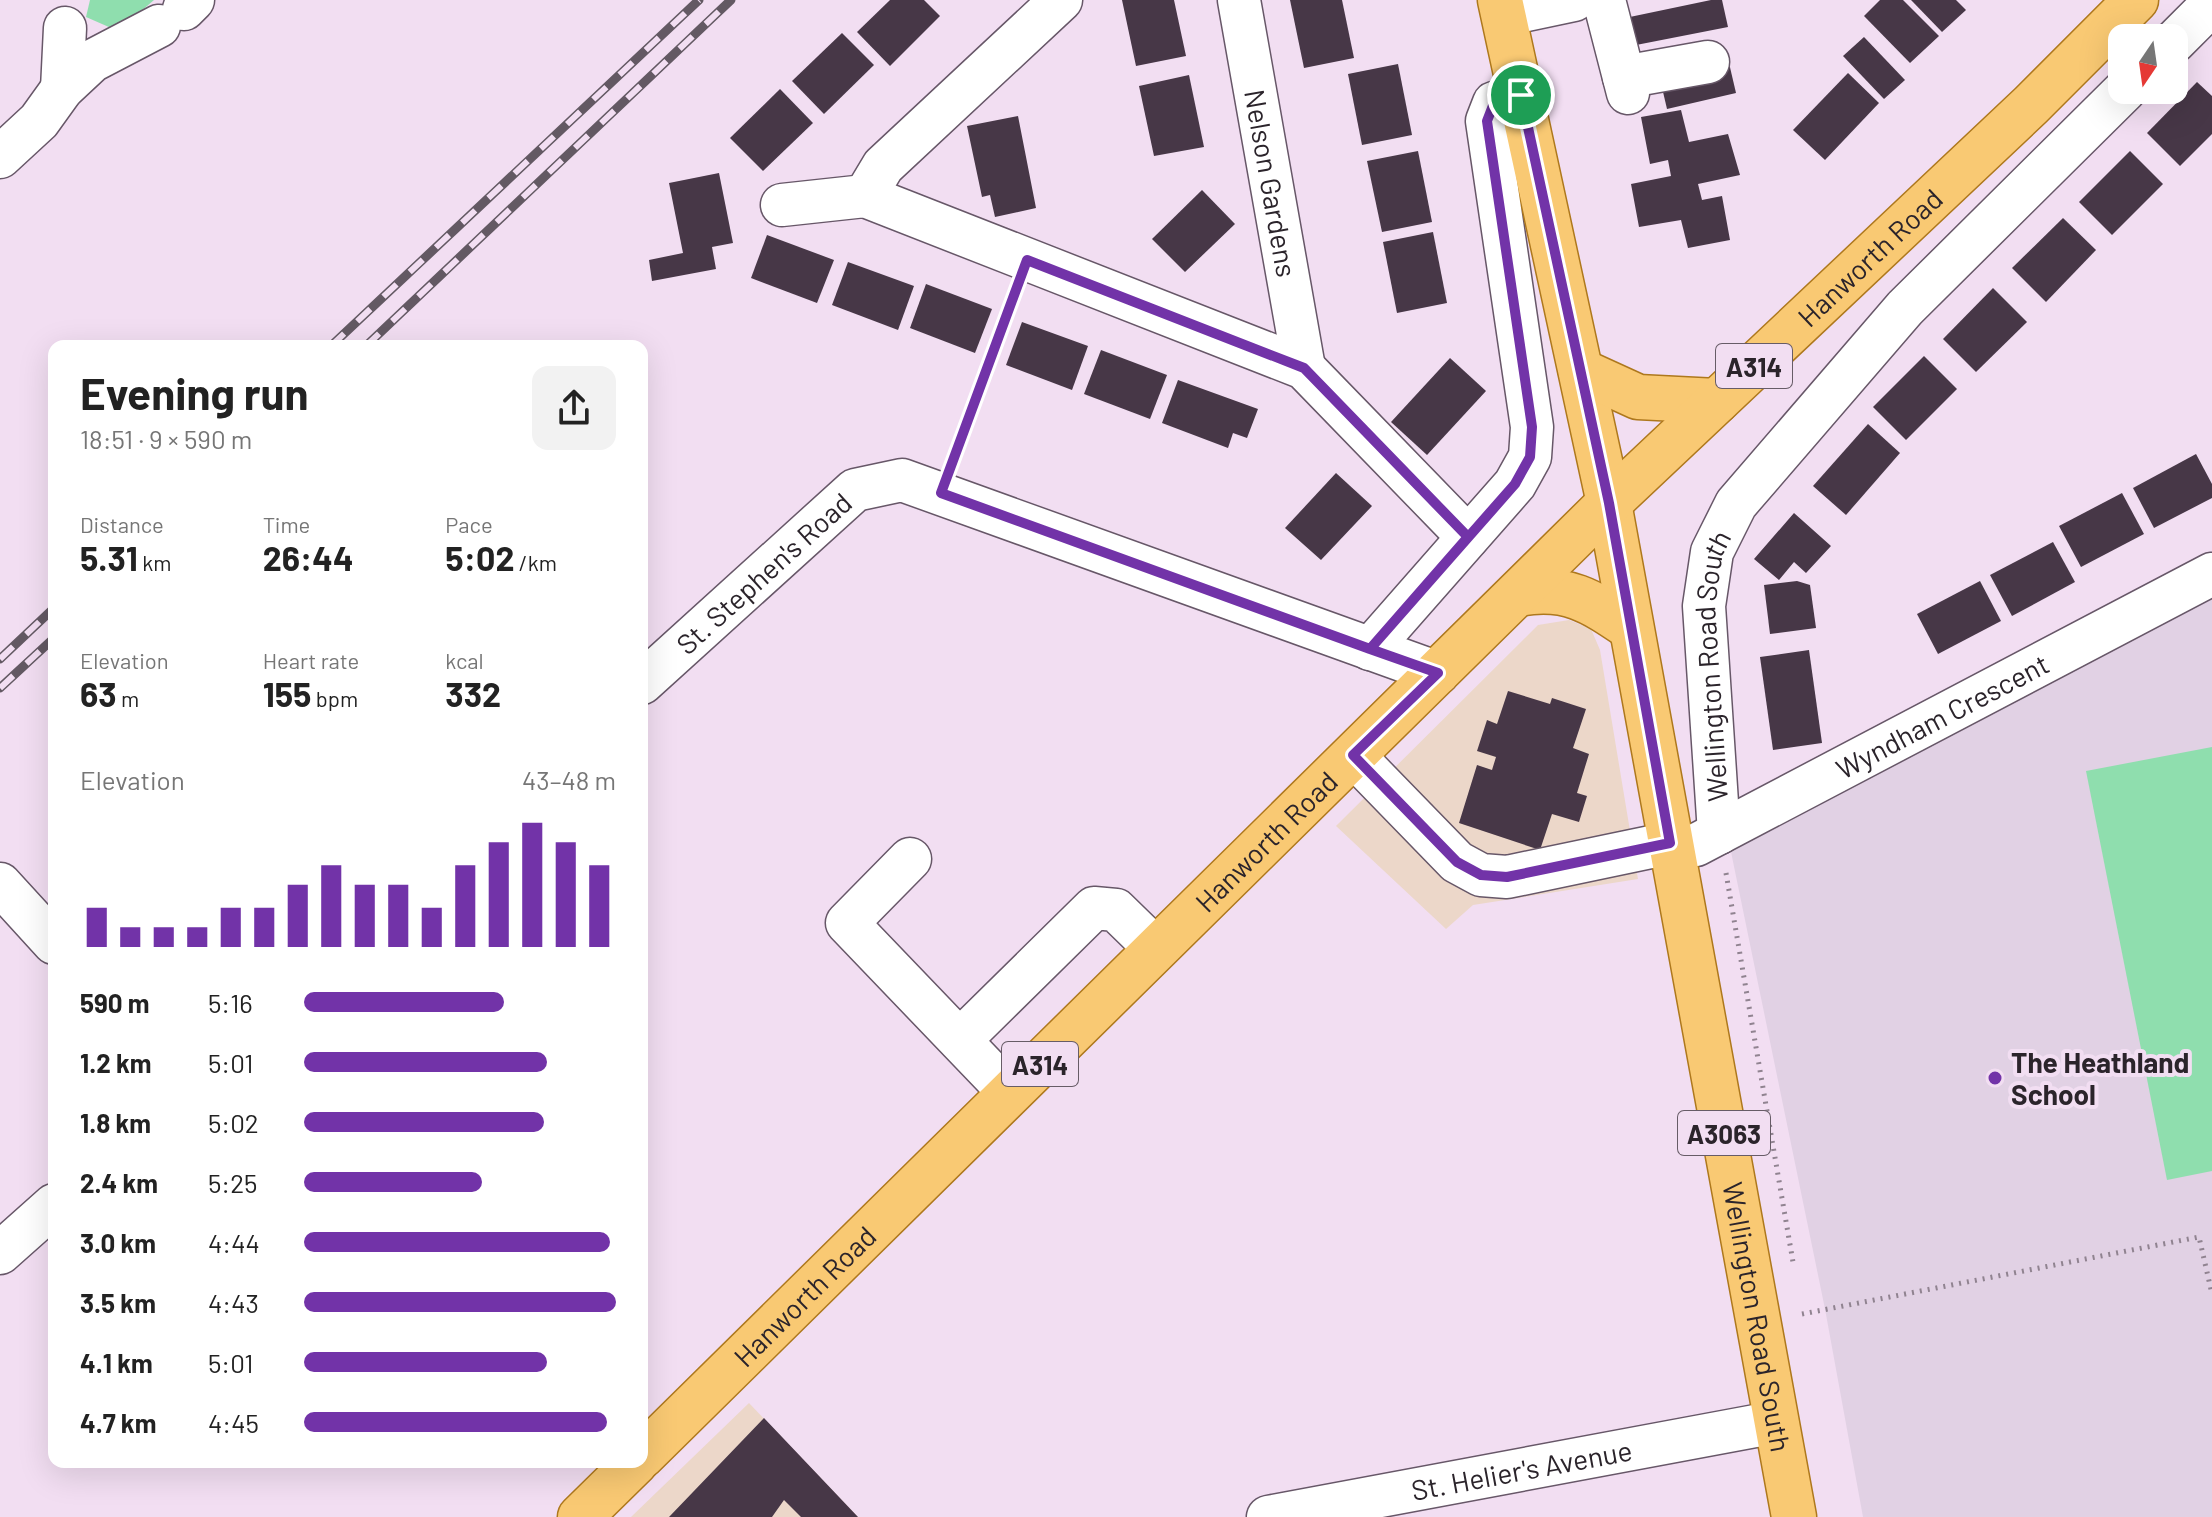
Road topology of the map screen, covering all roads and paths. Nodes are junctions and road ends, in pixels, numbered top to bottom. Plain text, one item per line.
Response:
1 (1061, 0) edge
2 (1239, 0) edge
3 (1574, 0) edge
4 (1604, 0) edge
5 (2136, 0) edge
6 (2212, 4) edge
7 (1502, 7) edge
8 (179, 12) edge
9 (65, 28) dead end
10 (2188, 28) edge
11 (1708, 62) dead end
12 (62, 89) junction
13 (1521, 95) junction
14 (2111, 104) edge
15 (0, 157) edge
16 (865, 196) junction
17 (782, 205) dead end
18 (1027, 260) junction
19 (1304, 368) junction
20 (1581, 371) junction
21 (1717, 401) junction
22 (941, 493) junction
23 (1609, 503) junction
24 (1736, 504) joint
25 (1468, 537) junction
26 (2212, 574) edge
27 (1518, 594) junction
28 (1631, 628) junction
29 (1370, 649) junction
30 (1438, 673) junction
31 (648, 678) edge
32 (1353, 755) junction
33 (1719, 833) junction
34 (1671, 850) junction
35 (910, 859) dead end
36 (0, 884) edge
37 (48, 936) edge
38 (1156, 949) junction
39 (960, 1040) junction
40 (1010, 1093) junction
41 (48, 1210) edge
42 (0, 1253) edge
43 (1794, 1267) dead end
44 (2212, 1294) edge
45 (1799, 1298) dead end
46 (1802, 1314) junction
47 (1804, 1329) dead end
48 (1777, 1422) junction
49 (648, 1450) edge
50 (630, 1468) edge
51 (580, 1517) edge
52 (1268, 1517) edge
53 (1794, 1517) edge

1 - 16 street
2 - 19 street, Nelson Gardens
3 - 7 street
4 - 11 street
5 - 21 main road, Hanworth Road / A314
6 - 10 street
7 - 13 main road, Wellington Road South
8 - 12 street
9 - 12 street
12 - 15 street
13 - 20 main road, Wellington Road South
13 - 25 street
14 - 24 street, Hanworth Road
16 - 17 street
16 - 18 street
18 - 19 street
18 - 22 path
19 - 25 street
20 - 21 main road
20 - 23 main road, Wellington Road South
21 - 23 main road, Hanworth Road / A314
22 - 29 street, St. Stephen's Road
22 - 31 street, St. Stephen's Road
23 - 27 main road, Hanworth Road / A314
23 - 28 main road, Wellington Road South / A3063
24 - 33 street, Wellington Road South
25 - 29 street
26 - 33 street, Wyndham Crescent
27 - 28 main road
27 - 30 main road, Hanworth Road / A314
28 - 34 main road, Wellington Road South / A3063
29 - 30 street, St. Stephen's Road
30 - 32 main road, Hanworth Road / A314
32 - 34 street, Wyndham Crescent
32 - 38 main road, Hanworth Road / A314
33 - 34 street, Wyndham Crescent
33 - 43 path
34 - 48 main road, Wellington Road South / A3063
35 - 39 street
36 - 37 street
38 - 39 street
38 - 40 main road, Hanworth Road / A314
39 - 40 street
40 - 49 main road, Hanworth Road / A314
41 - 42 street
44 - 46 path
45 - 46 path
46 - 47 path
48 - 52 street, St. Helier's Avenue
48 - 53 main road, Wellington Road South / A3063
50 - 51 main road

